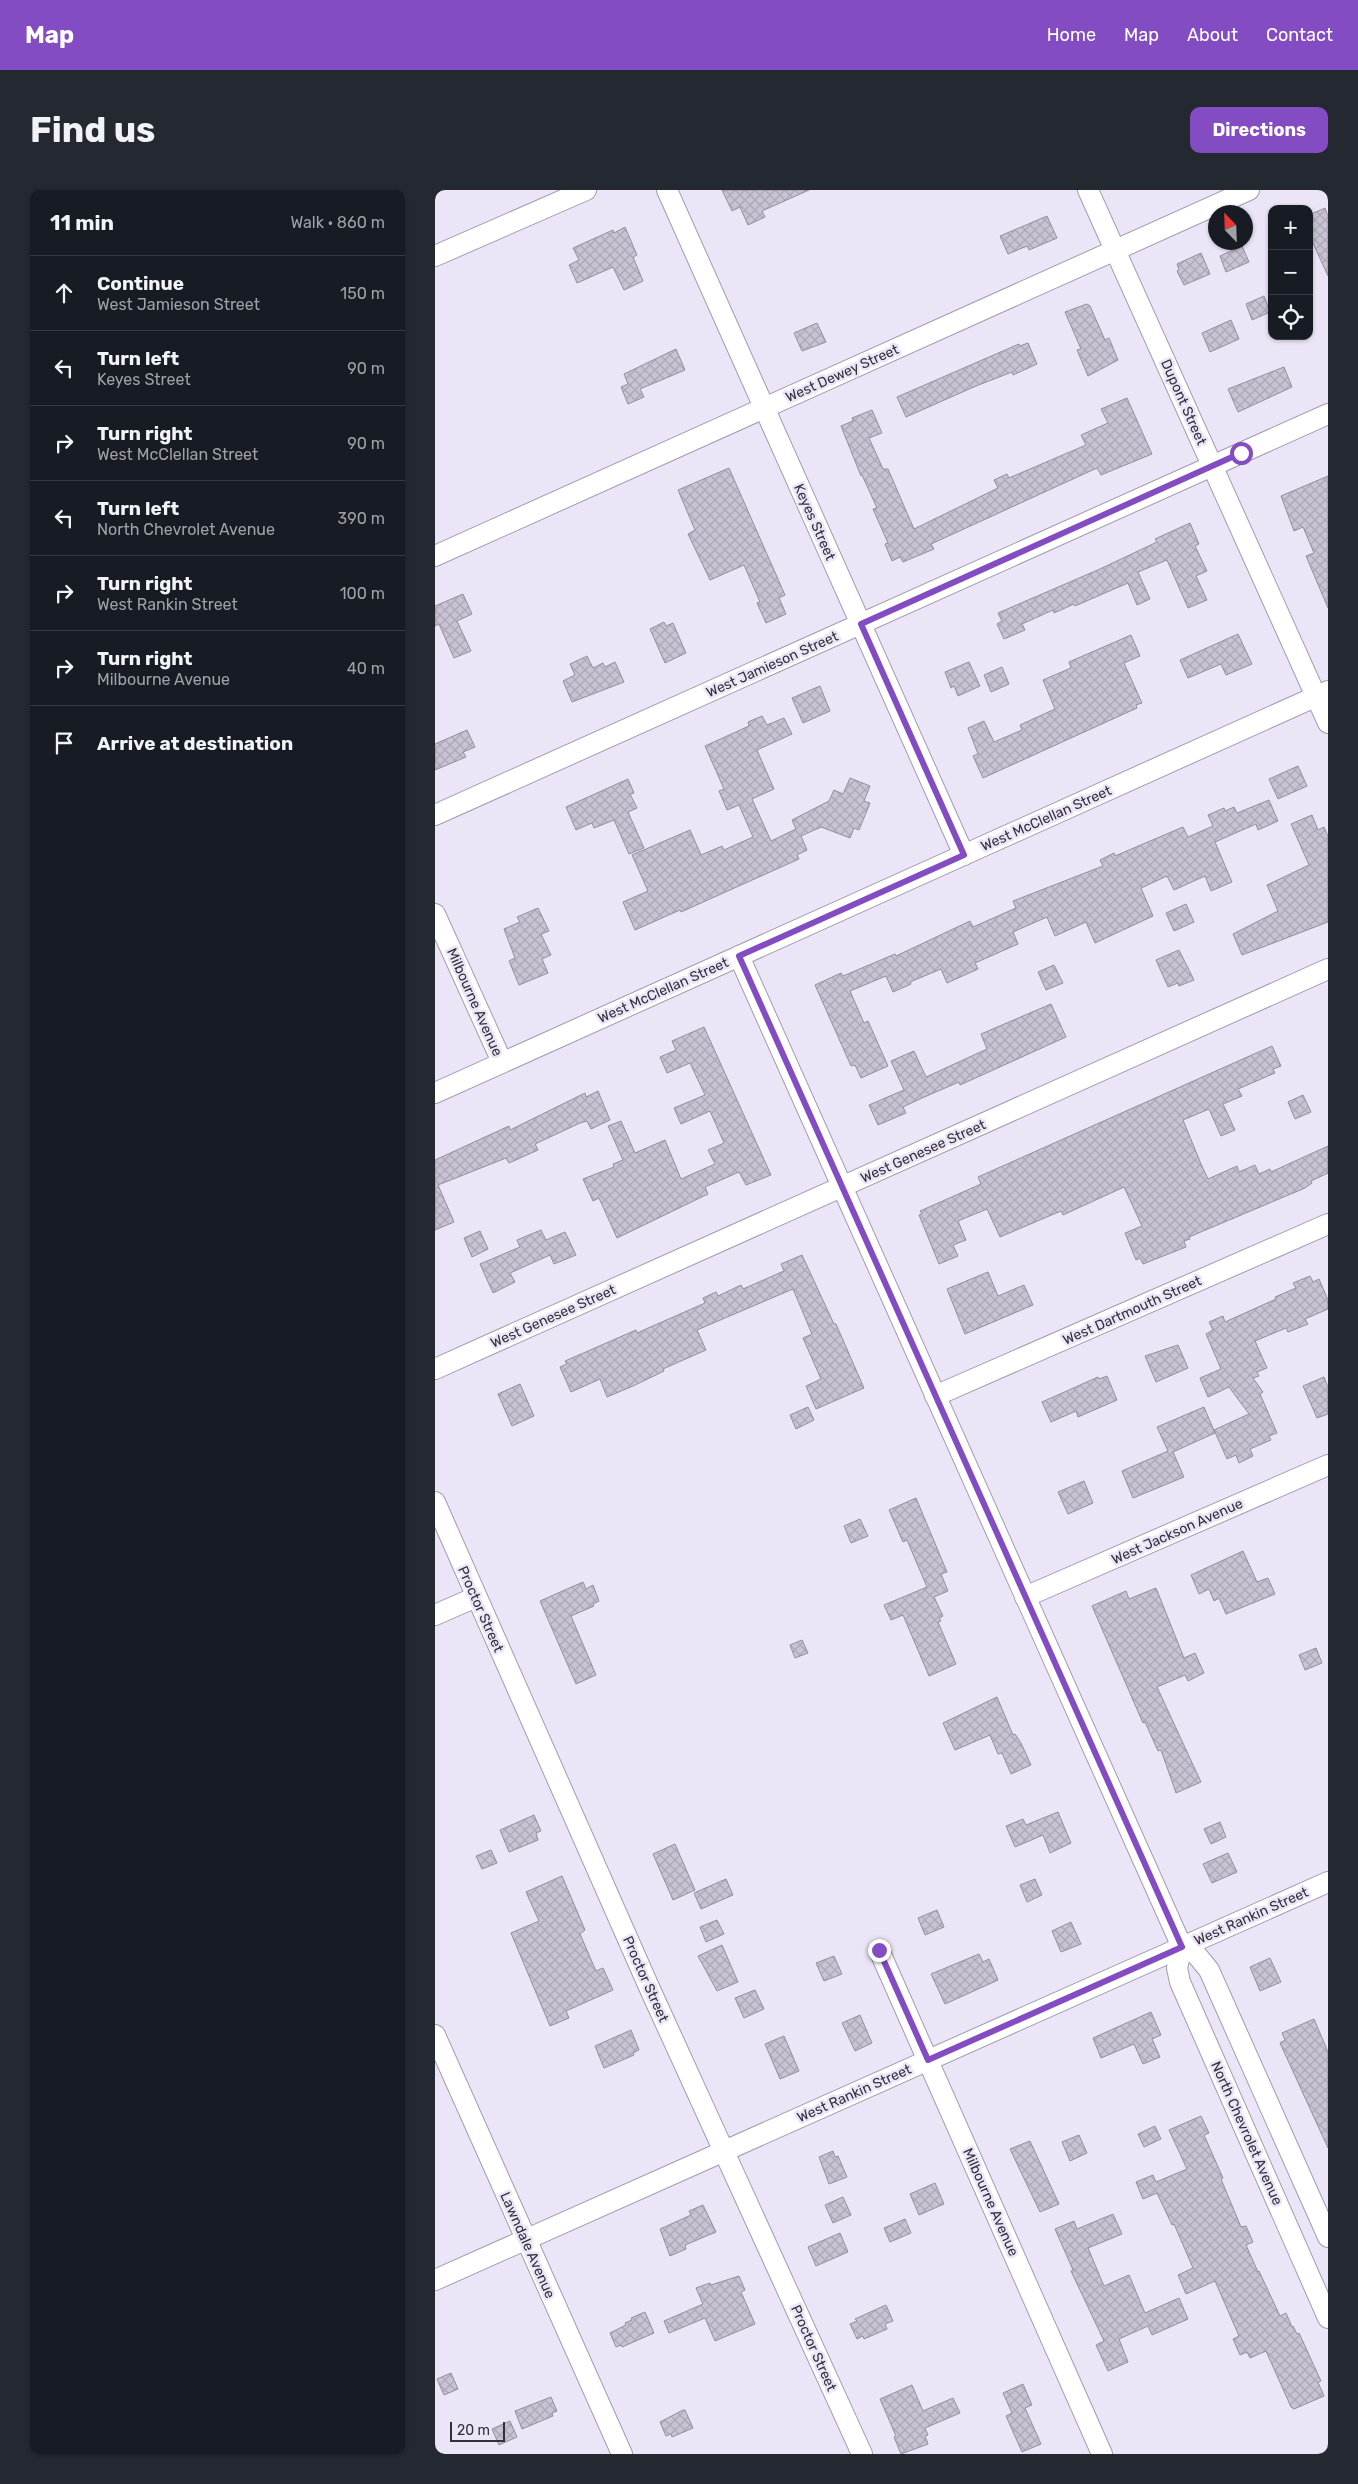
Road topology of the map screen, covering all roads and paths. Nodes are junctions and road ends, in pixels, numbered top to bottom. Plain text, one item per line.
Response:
1 (586, 190) edge
2 (667, 190) edge
3 (1088, 190) edge
4 (1249, 190) edge
5 (1115, 250) junction
6 (435, 256) edge
7 (764, 408) junction
8 (1328, 414) edge
9 (1213, 465) junction
10 (435, 556) edge
11 (861, 624) junction
12 (1322, 694) edge
13 (1328, 723) edge
14 (435, 815) edge
15 (964, 855) junction
16 (435, 914) edge
17 (739, 956) junction
18 (1328, 969) edge
19 (502, 1062) junction
20 (435, 1093) edge
21 (842, 1187) junction
22 (1328, 1224) edge
23 (435, 1369) edge
24 (935, 1396) junction
25 (1327, 1468) edge
26 (435, 1502) edge
27 (476, 1597) junction
28 (1025, 1597) junction
29 (435, 1615) edge
30 (1328, 1882) edge
31 (1182, 1947) junction
32 (879, 1950) dead end
33 (435, 2035) edge
34 (928, 2060) junction
35 (725, 2151) junction
36 (1328, 2239) edge
37 (526, 2240) junction
38 (1299, 2252) junction
39 (435, 2280) edge
40 (1328, 2318) edge
41 (622, 2454) edge
42 (862, 2454) edge
43 (1102, 2454) edge

1 - 6 street
2 - 7 street, Keyes Street
3 - 5 street, Dupont Street
4 - 5 street, West Dewey Street
5 - 7 street, West Dewey Street
5 - 9 street, Dupont Street
7 - 10 street, West Dewey Street
7 - 11 street, Keyes Street
8 - 9 street, West Jamieson Street
9 - 11 street, West Jamieson Street
9 - 12 street, Dupont Street
11 - 14 street, West Jamieson Street
11 - 15 street, Keyes Street
12 - 13 street, Dupont Street
12 - 15 street, West McClellan Street
15 - 17 street, West McClellan Street
16 - 19 street, Milbourne Avenue
17 - 19 street, West McClellan Street
17 - 21 street
18 - 21 street, West Genesee Street
19 - 20 street, West McClellan Street
21 - 23 street, West Genesee Street
21 - 24 street
22 - 24 street, West Dartmouth Street
24 - 28 street
25 - 28 street, West Jackson Avenue
26 - 27 street, Proctor Street
27 - 29 street
27 - 35 street, Proctor Street
28 - 31 street
30 - 31 street, West Rankin Street
31 - 34 street, West Rankin Street
31 - 36 street
31 - 38 street, North Chevrolet Avenue
32 - 34 street, Milbourne Avenue
33 - 37 street, Lawndale Avenue
34 - 35 street, West Rankin Street
34 - 43 street, Milbourne Avenue
35 - 37 street, West Rankin Street
35 - 42 street, Proctor Street
36 - 38 street
37 - 39 street, West Rankin Street
37 - 41 street, Lawndale Avenue
38 - 40 street, North Chevrolet Avenue

